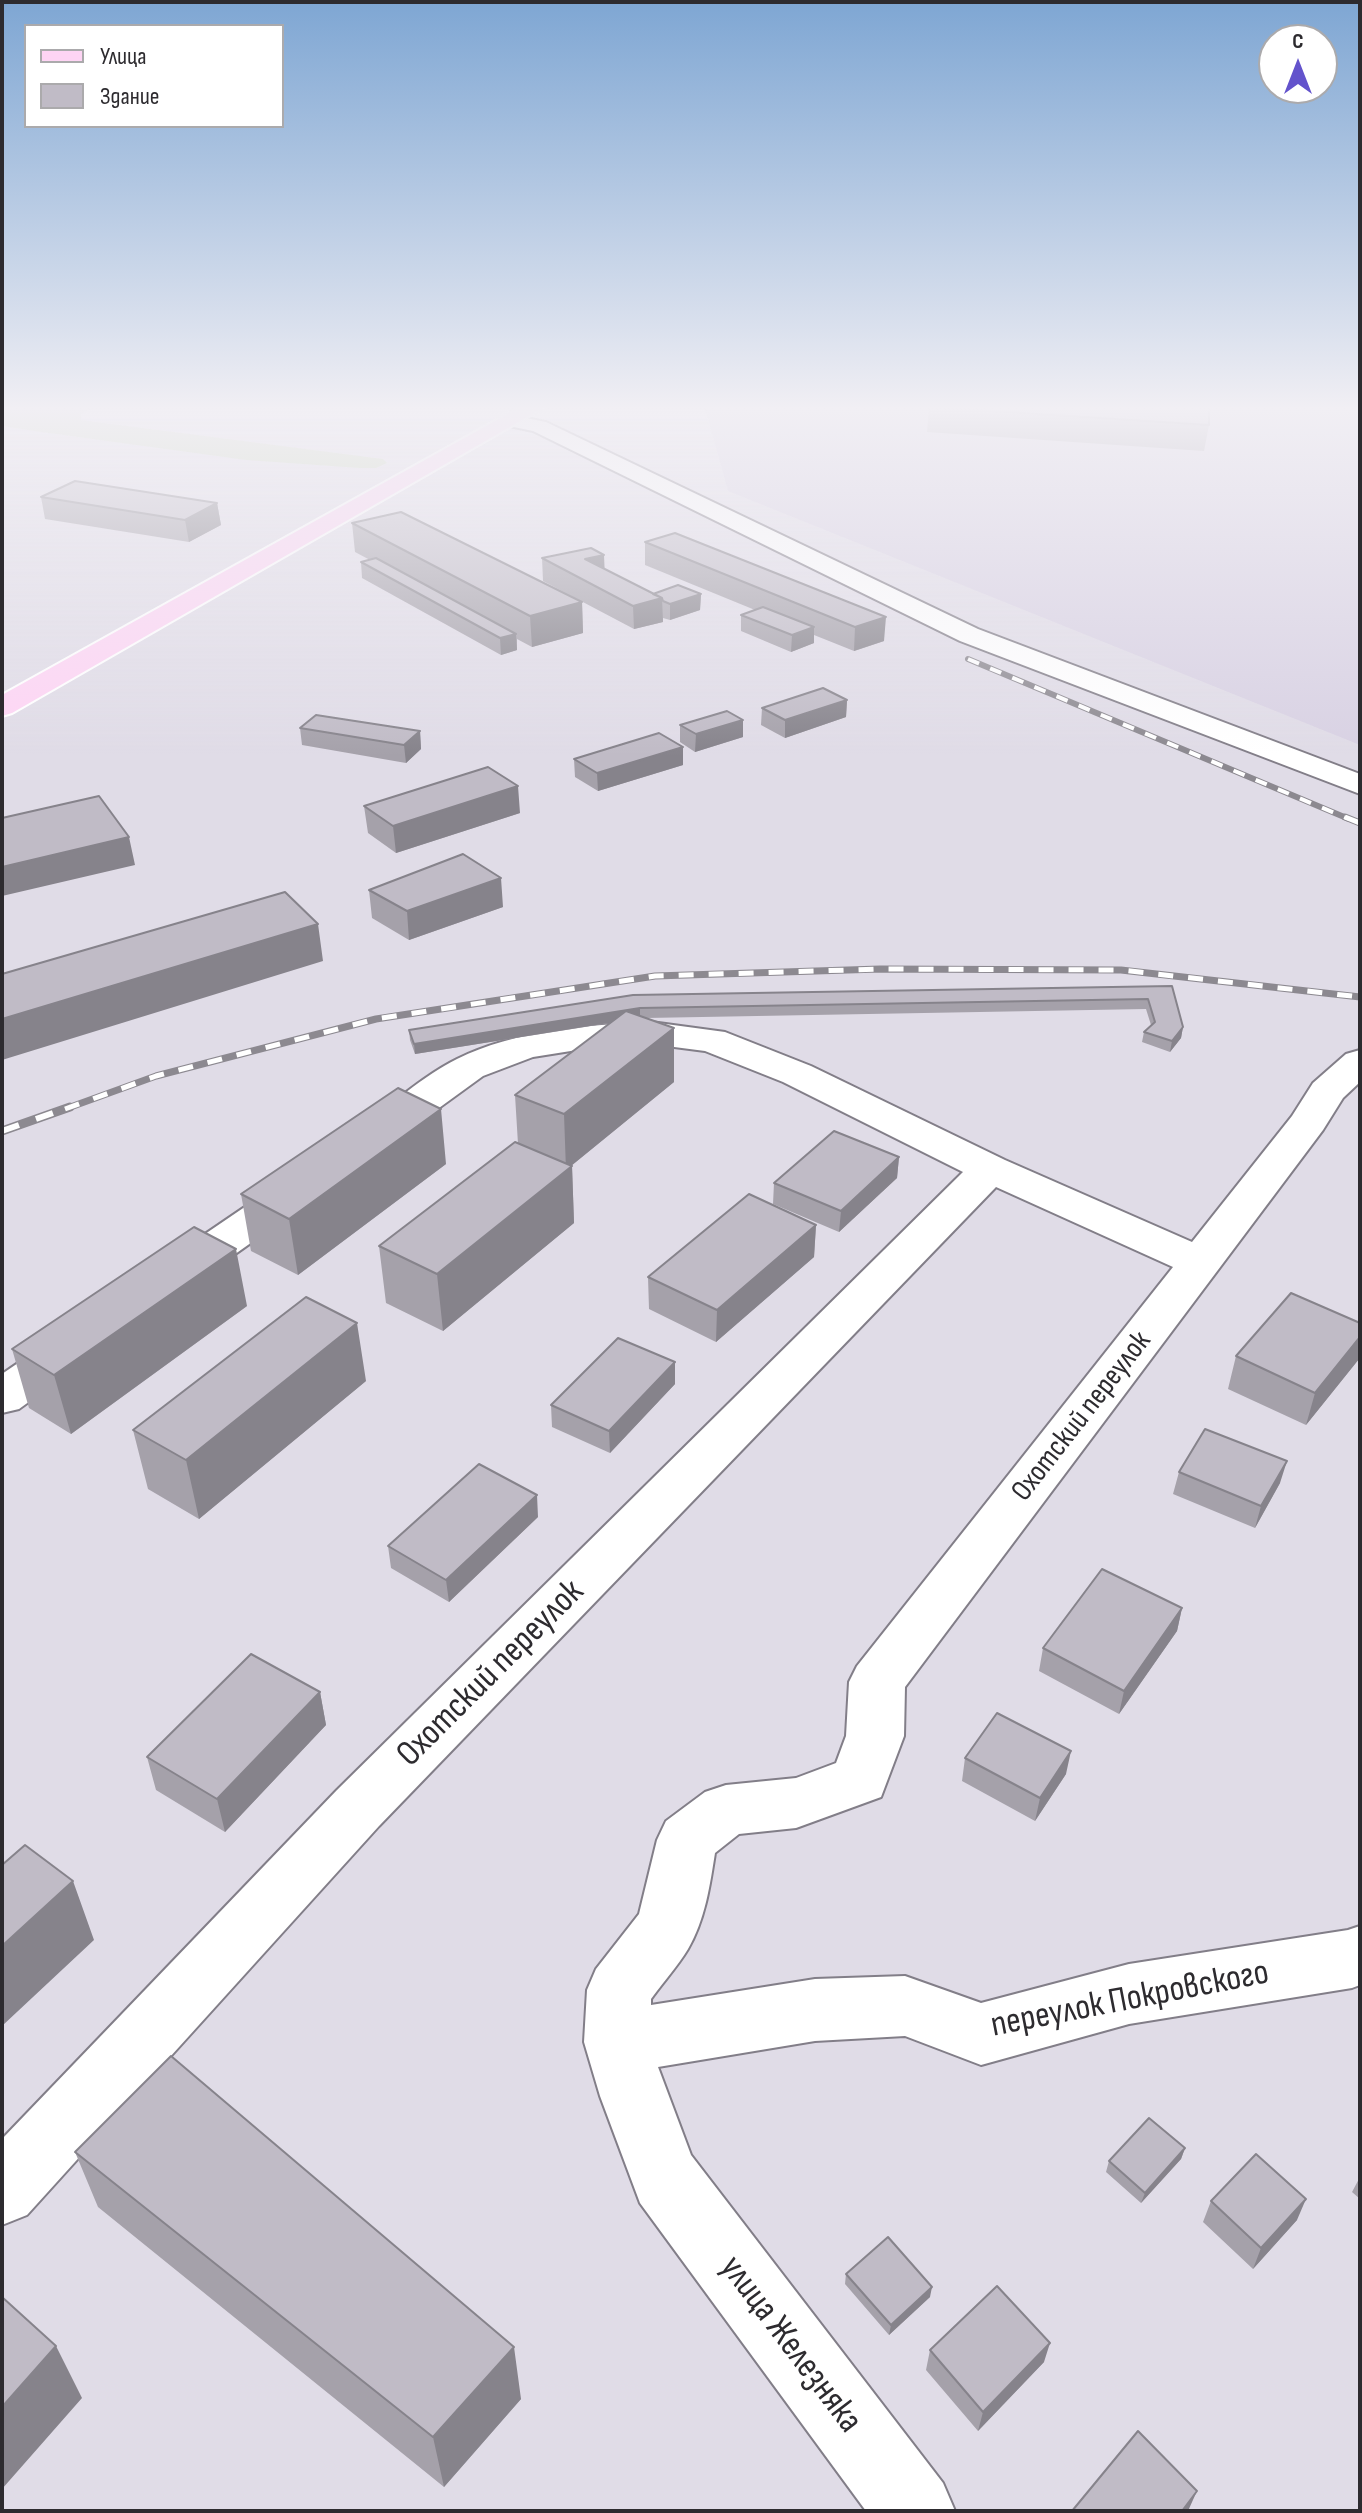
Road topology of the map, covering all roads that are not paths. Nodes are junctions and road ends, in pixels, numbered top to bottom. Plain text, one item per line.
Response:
1 (330, 522) edge
2 (737, 522) edge
3 (5, 704) edge
4 (1360, 785) edge
5 (1343, 1076) edge
6 (990, 1169) junction
7 (1201, 1263) junction
8 (145, 1297) edge
9 (106, 1324) edge
10 (2, 1397) edge
11 (1360, 1955) edge
12 (617, 2042) junction
13 (2, 2190) edge
14 (915, 2511) edge

1 - 3 main road
2 - 4 street
5 - 7 street, Охотский переулок
6 - 7 street
6 - 8 street
6 - 13 street, Охотский переулок
7 - 12 street, Охотский переулок
9 - 10 street
11 - 12 street, переулок Покровского
12 - 14 street, улица Железняка

